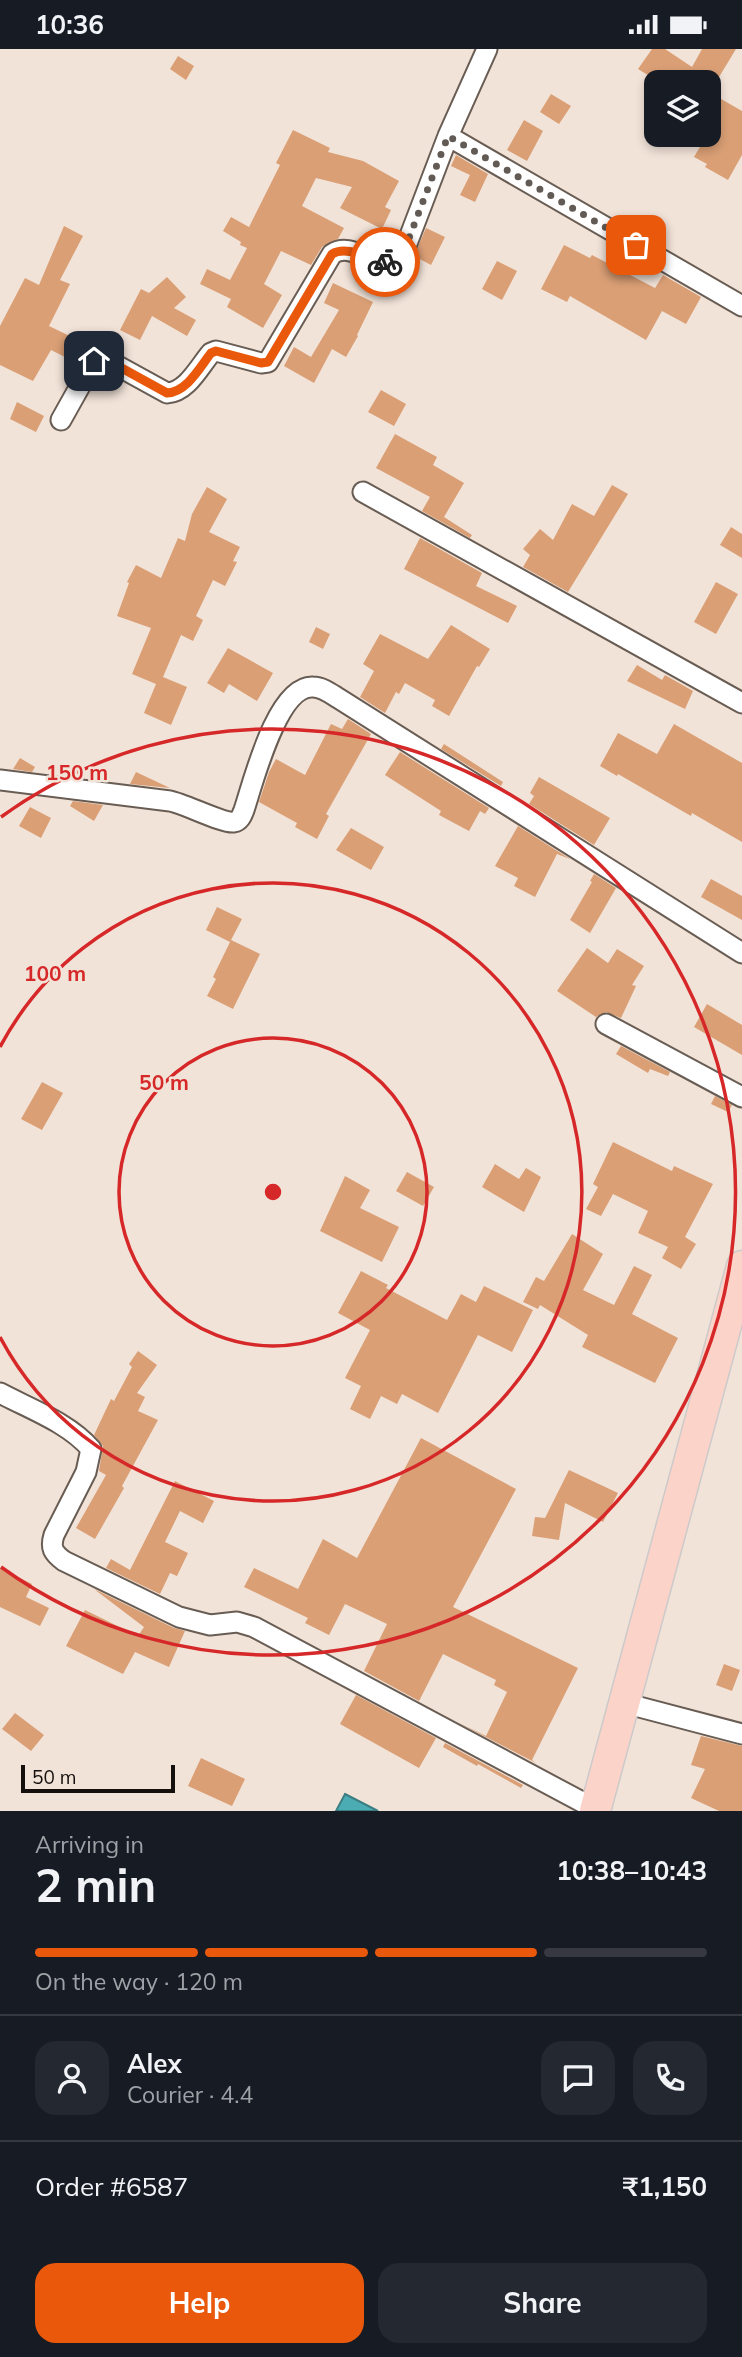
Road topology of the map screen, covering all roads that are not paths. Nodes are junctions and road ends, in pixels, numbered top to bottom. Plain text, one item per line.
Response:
1 (487, 49) edge
2 (448, 136) junction
3 (742, 306) edge
4 (61, 420) dead end
5 (363, 492) dead end
6 (742, 702) edge
7 (0, 780) edge
8 (742, 953) edge
9 (606, 1024) dead end
10 (742, 1097) edge
11 (742, 1266) edge
12 (0, 1393) edge
13 (624, 1703) junction
14 (742, 1734) edge
15 (595, 1810) edge

1 - 2 street
2 - 3 street
2 - 4 street
5 - 6 street
7 - 8 street
9 - 10 street
11 - 13 main road
12 - 15 street
13 - 14 street
13 - 15 main road

